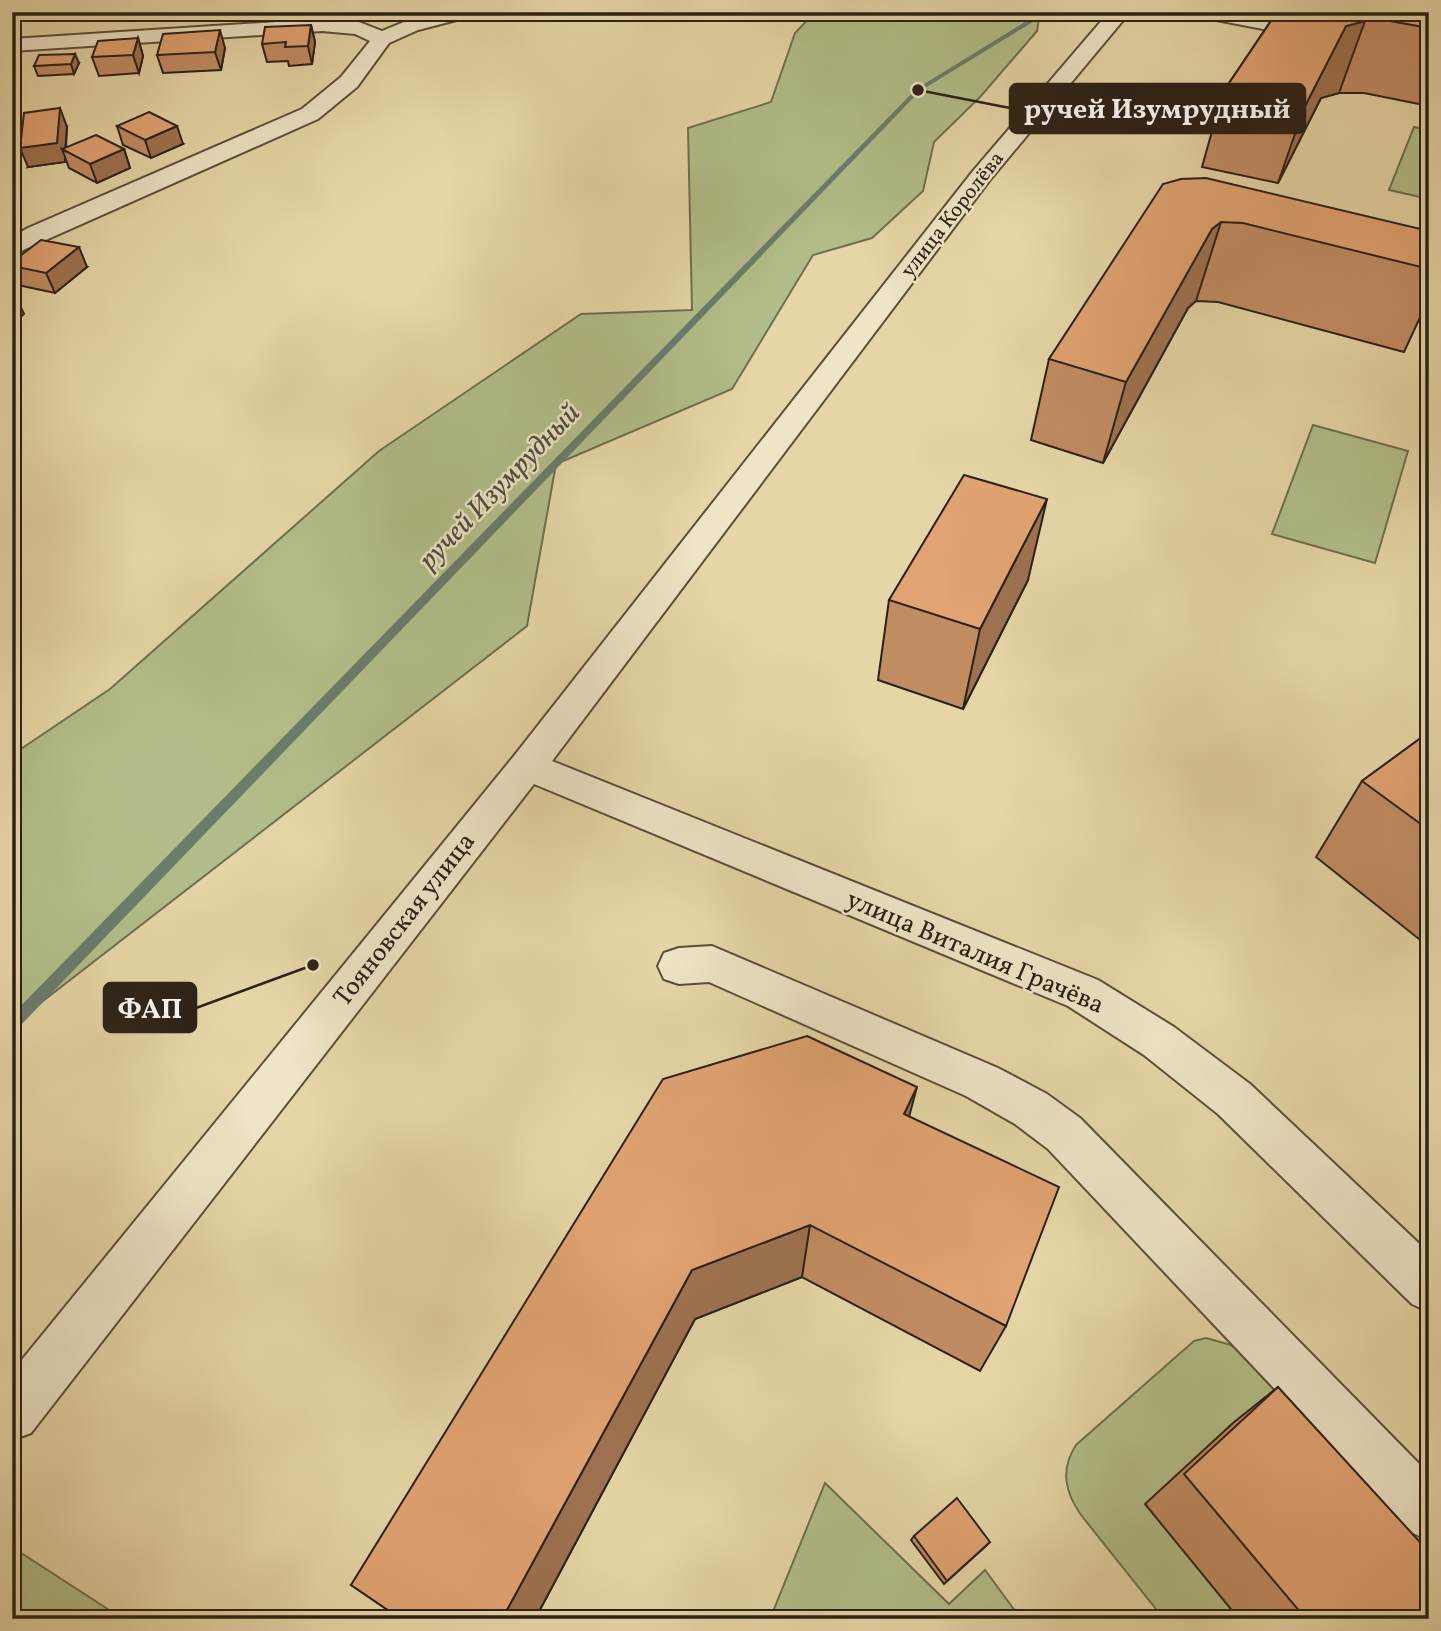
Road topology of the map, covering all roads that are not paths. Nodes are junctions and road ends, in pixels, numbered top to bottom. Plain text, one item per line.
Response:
1 (465, 12) edge
2 (1120, 12) edge
3 (1206, 12) edge
4 (1337, 37) edge
5 (382, 39) junction
6 (12, 45) edge
7 (12, 247) edge
8 (793, 423) joint
9 (527, 766) junction
10 (678, 965) dead end
11 (1429, 1287) edge
12 (12, 1415) edge
13 (1429, 1513) edge

1 - 5 street
2 - 8 street, улица Королёва
3 - 4 street
5 - 6 street
5 - 7 street
8 - 9 street, Тояновская улица
9 - 11 street, улица Виталия Грачёва
9 - 12 street, Тояновская улица
10 - 13 street

